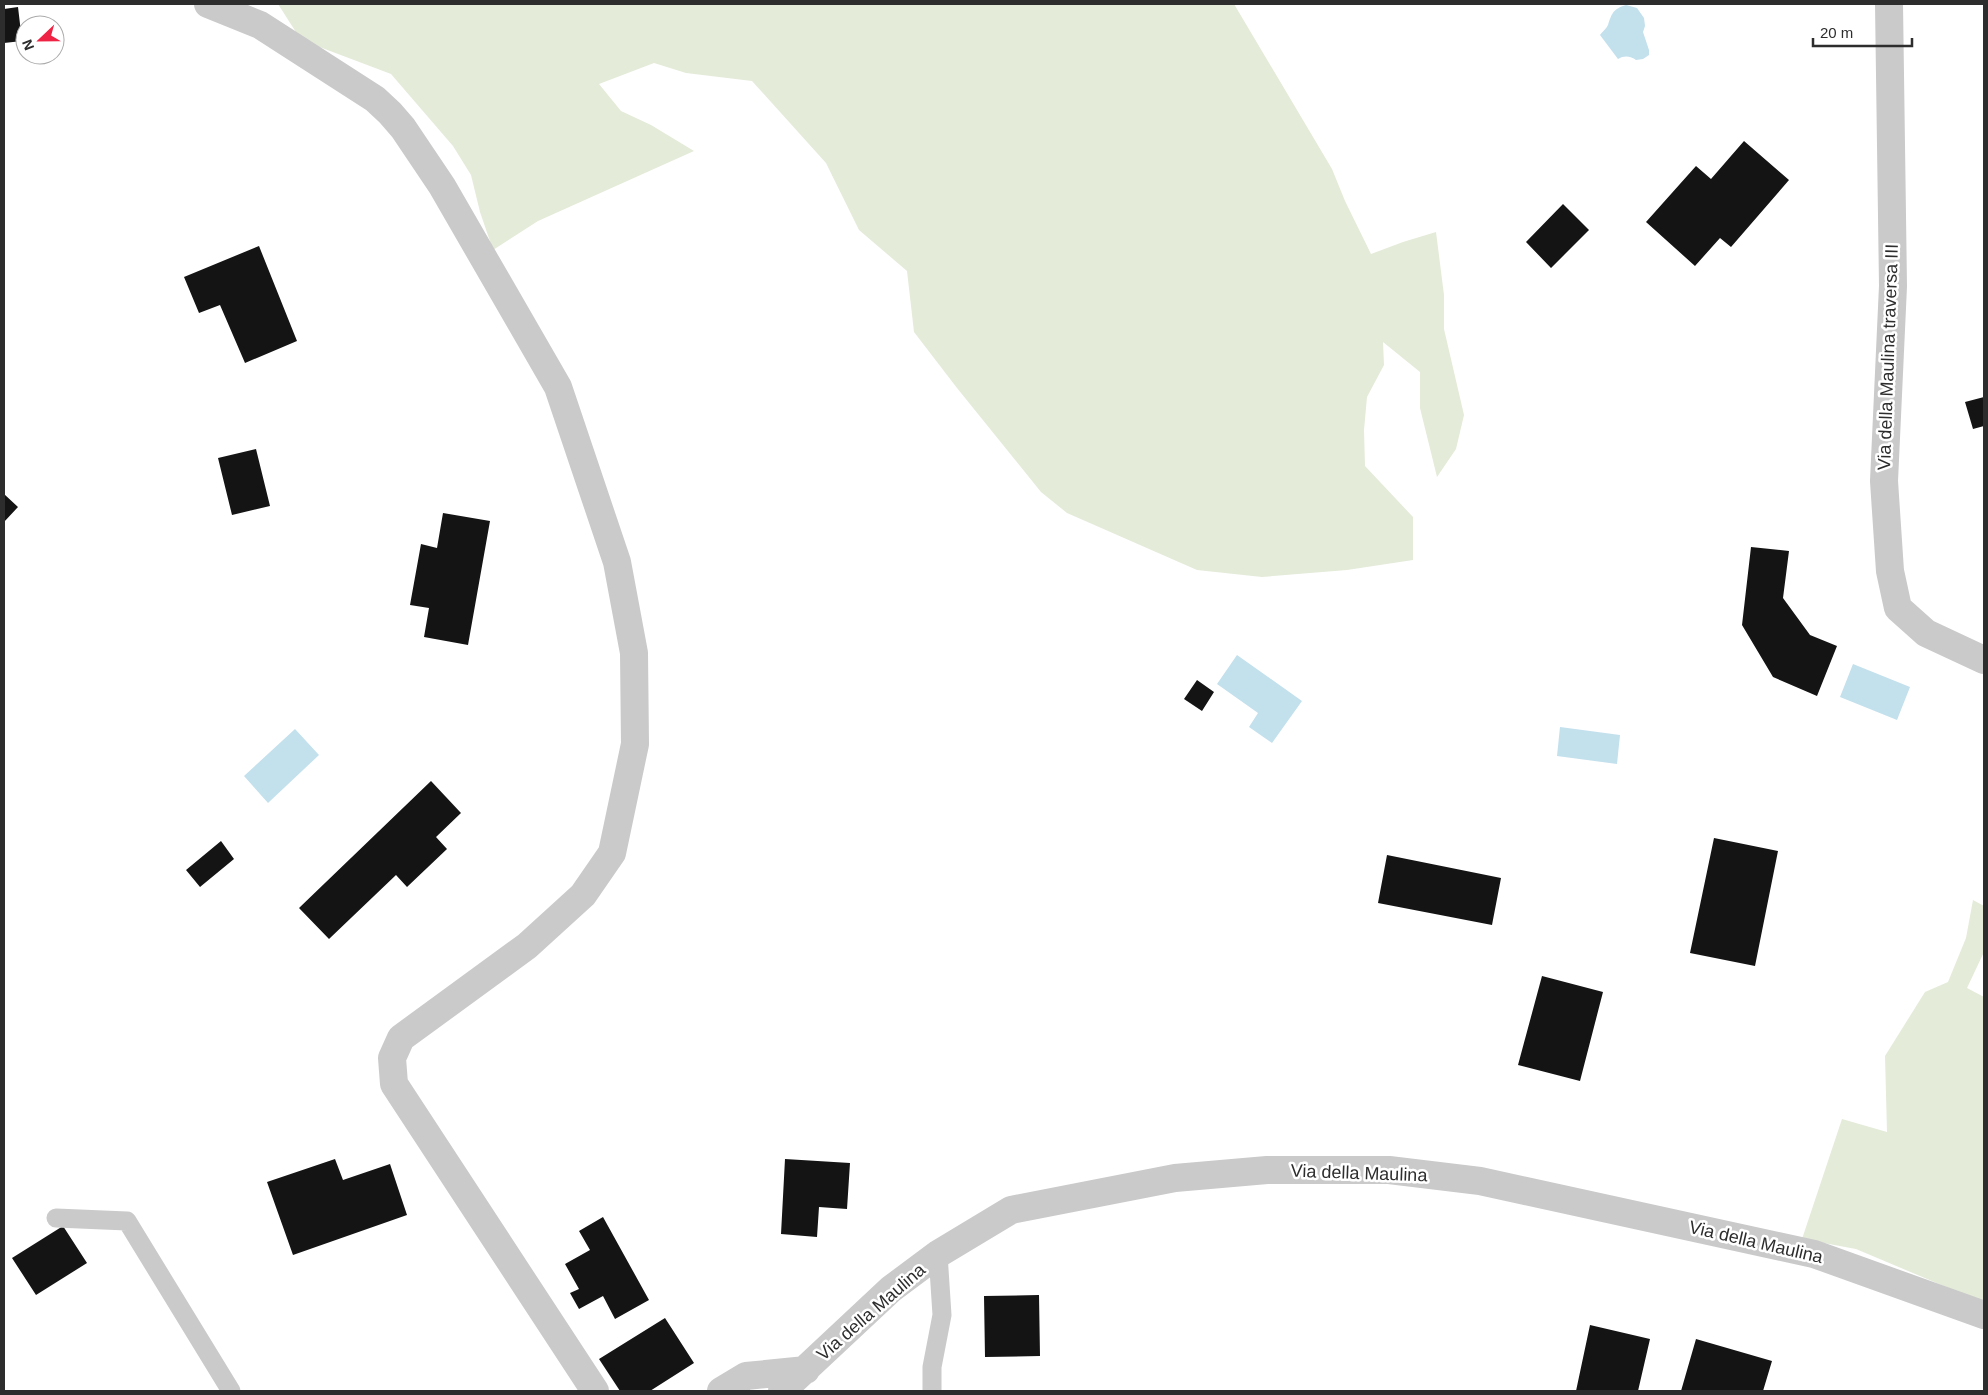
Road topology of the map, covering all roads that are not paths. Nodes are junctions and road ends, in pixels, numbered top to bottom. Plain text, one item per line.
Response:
1 (208, 4) edge
2 (1889, 4) edge
3 (1984, 660) edge
4 (56, 1218) dead end
5 (938, 1254) junction
6 (1984, 1315) edge
7 (806, 1370) junction
8 (231, 1391) edge
9 (595, 1391) edge
10 (721, 1391) edge
11 (782, 1391) edge
12 (932, 1391) edge

1 - 9 street
2 - 3 street, Via della Maulina traversa III
4 - 8 lane
5 - 6 street, Via della Maulina
5 - 7 street, Via della Maulina
5 - 12 lane
7 - 10 street
7 - 11 street, Via della Maulina

